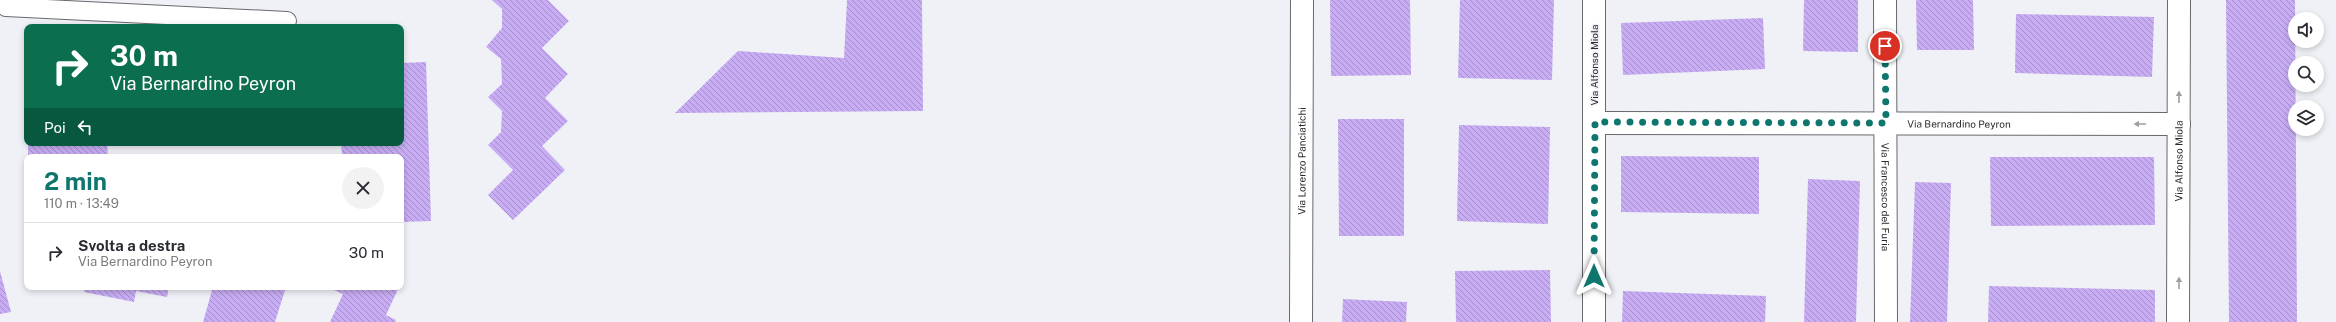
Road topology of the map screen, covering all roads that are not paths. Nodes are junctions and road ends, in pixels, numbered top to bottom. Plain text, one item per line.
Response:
1 (6, 0) edge
2 (1302, 0) edge
3 (1594, 0) edge
4 (1885, 0) edge
5 (2180, 0) edge
6 (287, 21) dead end
7 (1595, 122) junction
8 (1886, 123) junction
9 (2179, 124) junction
10 (1301, 322) edge
11 (1594, 322) edge
12 (1886, 322) edge
13 (2178, 322) edge

1 - 6 lane
2 - 10 street, Via Lorenzo Panciatichi
3 - 7 street, Via Alfonso Miola
4 - 8 street, Via Francesco del Furia
9 -> 5 street, Via Alfonso Miola
7 - 8 street, Via Bernardino Peyron
7 - 11 street, Via Alfonso Miola
9 -> 8 street, Via Bernardino Peyron
8 - 12 street, Via Francesco del Furia
13 -> 9 street, Via Alfonso Miola

